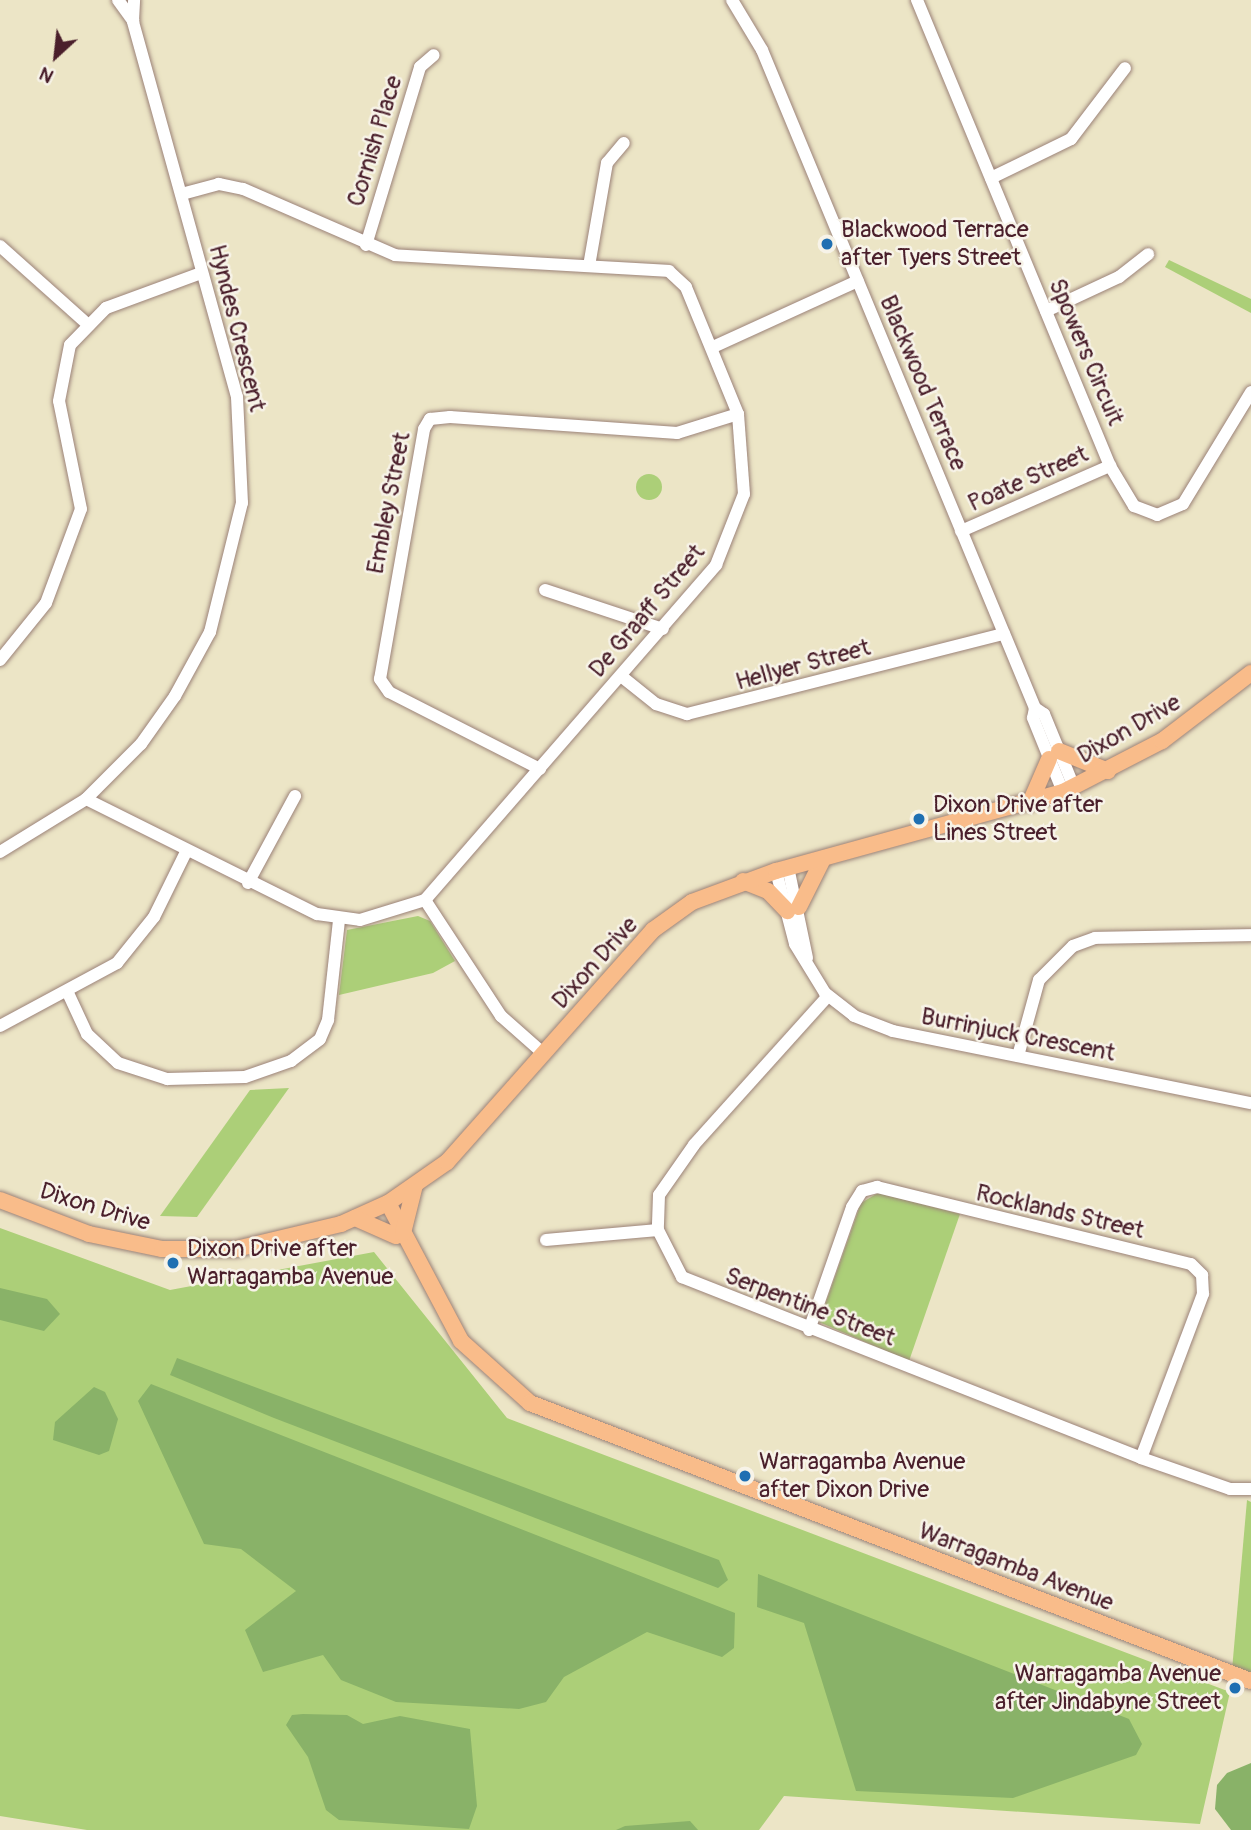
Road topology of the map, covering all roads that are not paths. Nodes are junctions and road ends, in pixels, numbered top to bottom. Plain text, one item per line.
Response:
1 (118, 0) edge
2 (134, 0) edge
3 (732, 0) edge
4 (917, 0) edge
5 (133, 21) junction
6 (434, 55) dead end
7 (1125, 68) dead end
8 (624, 143) dead end
9 (991, 178) junction
10 (181, 194) junction
11 (366, 245) junction
12 (0, 246) edge
13 (1147, 254) dead end
14 (589, 266) junction
15 (201, 273) junction
16 (858, 281) junction
17 (1046, 311) junction
18 (86, 323) junction
19 (713, 346) junction
20 (1251, 393) edge
21 (738, 414) junction
22 (1111, 466) junction
23 (961, 531) junction
24 (545, 590) dead end
25 (663, 629) junction
26 (1004, 634) junction
27 (0, 660) edge
28 (1251, 673) edge
29 (621, 676) junction
30 (1054, 755) junction
31 (540, 769) junction
32 (1109, 771) junction
33 (1068, 789) junction
34 (295, 796) dead end
35 (86, 799) junction
36 (1030, 803) junction
37 (0, 852) edge
38 (186, 852) junction
39 (823, 859) junction
40 (782, 869) junction
41 (743, 881) junction
42 (248, 883) junction
43 (425, 900) junction
44 (793, 909) junction
45 (339, 920) junction
46 (1251, 935) edge
47 (68, 993) junction
48 (828, 996) junction
49 (0, 1026) edge
50 (544, 1054) junction
51 (1018, 1056) junction
52 (1251, 1103) edge
53 (415, 1185) junction
54 (0, 1200) edge
55 (383, 1205) junction
56 (355, 1218) junction
57 (658, 1230) junction
58 (399, 1235) junction
59 (546, 1240) dead end
60 (809, 1330) junction
61 (1141, 1458) junction
62 (1251, 1489) edge
63 (1251, 1681) edge

1 - 5 street, Hyndes Crescent
2 - 5 street, Hyndes Crescent
3 - 16 street, Blackwood Terrace
4 - 9 street, Spowers Circuit
5 - 10 street, Hyndes Crescent
6 - 11 street, Cornish Place
7 - 9 street
8 - 14 street
9 - 17 street, Spowers Circuit
10 - 11 street, De Graaff Street
10 - 15 street, Hyndes Crescent
11 - 14 street, De Graaff Street
12 - 18 street
13 - 17 street
14 - 19 street, De Graaff Street
15 - 18 street
15 - 35 street, Hyndes Crescent
16 - 19 street
16 - 23 street, Blackwood Terrace
17 - 22 street, Spowers Circuit
18 - 27 street
19 - 21 street, De Graaff Street
20 - 22 street, Spowers Circuit
21 - 25 street, De Graaff Street
21 - 31 street, Embley Street
22 - 23 street, Poate Street
23 - 26 street, Blackwood Terrace
24 - 25 street
25 - 29 street, De Graaff Street
26 - 29 street, Hellyer Street
26 - 30 street, Blackwood Terrace
28 - 32 main road, Dixon Drive
29 - 31 street, De Graaff Street
30 - 32 main road
30 - 33 street, Blackwood Terrace
30 - 36 main road
31 - 43 street, De Graaff Street
32 - 33 main road, Dixon Drive
33 - 36 main road, Dixon Drive
34 - 42 street
35 - 37 street, Hyndes Crescent
35 - 38 street, De Graaff Street
36 - 39 main road, Dixon Drive
38 - 42 street, De Graaff Street
38 - 47 street
39 - 40 main road, Dixon Drive
39 - 44 main road
40 - 41 main road, Dixon Drive
40 - 44 street, Burrinjuck Crescent
41 - 44 main road
41 - 50 main road, Dixon Drive
42 - 45 street, De Graaff Street
43 - 45 street, De Graaff Street
43 - 50 street
44 - 48 street, Burrinjuck Crescent
45 - 47 street
46 - 51 street
47 - 49 street
48 - 51 street, Burrinjuck Crescent
48 - 57 street, Serpentine Street
50 - 53 main road, Dixon Drive
51 - 52 street, Burrinjuck Crescent
53 - 55 main road, Dixon Drive
53 - 58 main road
54 - 56 main road, Dixon Drive
55 - 56 main road, Dixon Drive
55 - 58 main road, Warragamba Avenue
56 - 58 main road
57 - 59 street
57 - 60 street, Serpentine Street
58 - 63 main road, Warragamba Avenue
60 - 61 street, Serpentine Street
60 - 61 street, Rocklands Street
61 - 62 street, Serpentine Street

